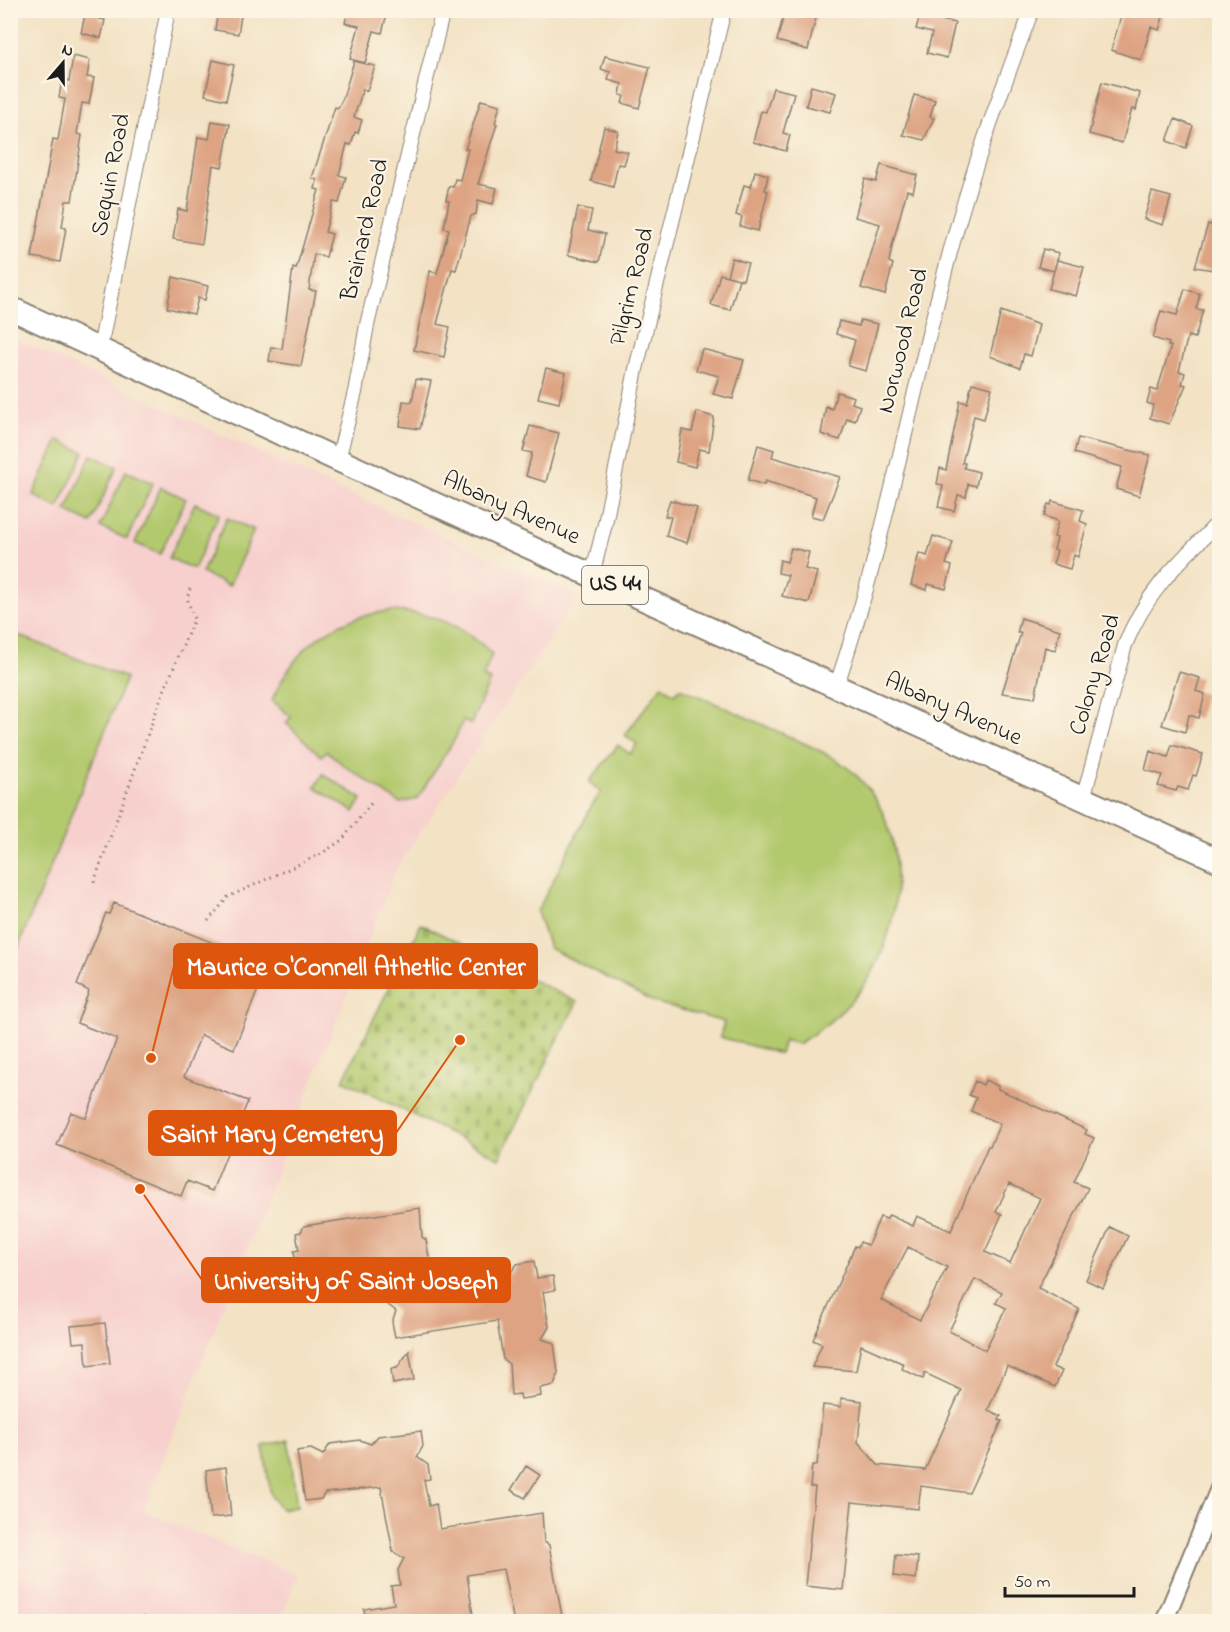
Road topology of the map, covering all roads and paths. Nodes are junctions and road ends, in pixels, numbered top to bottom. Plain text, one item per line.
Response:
1 (168, 10) edge
2 (443, 10) edge
3 (724, 10) edge
4 (1032, 10) edge
5 (10, 308) edge
6 (100, 348) junction
7 (338, 460) junction
8 (1220, 521) edge
9 (592, 575) junction
10 (191, 586) dead end
11 (836, 687) junction
12 (1083, 799) junction
13 (373, 801) dead end
14 (1220, 861) edge
15 (94, 882) dead end
16 (208, 921) dead end
17 (1220, 1486) edge
18 (145, 1616) dead end
19 (140, 1622) edge
20 (1164, 1622) edge

1 - 6 street, Sequin Road
2 - 7 street, Brainard Road
3 - 9 street, Pilgrim Road
4 - 11 street, Norwood Road
5 - 6 highway, Albany Avenue / US 44
6 - 7 highway, Albany Avenue / US 44
7 - 9 highway, Albany Avenue / US 44
8 - 12 street, Colony Road
9 - 11 highway, Albany Avenue / US 44
10 - 15 path
11 - 12 highway, Albany Avenue / US 44
12 - 14 highway, Albany Avenue / US 44
13 - 16 path
17 - 20 street
18 - 19 path

